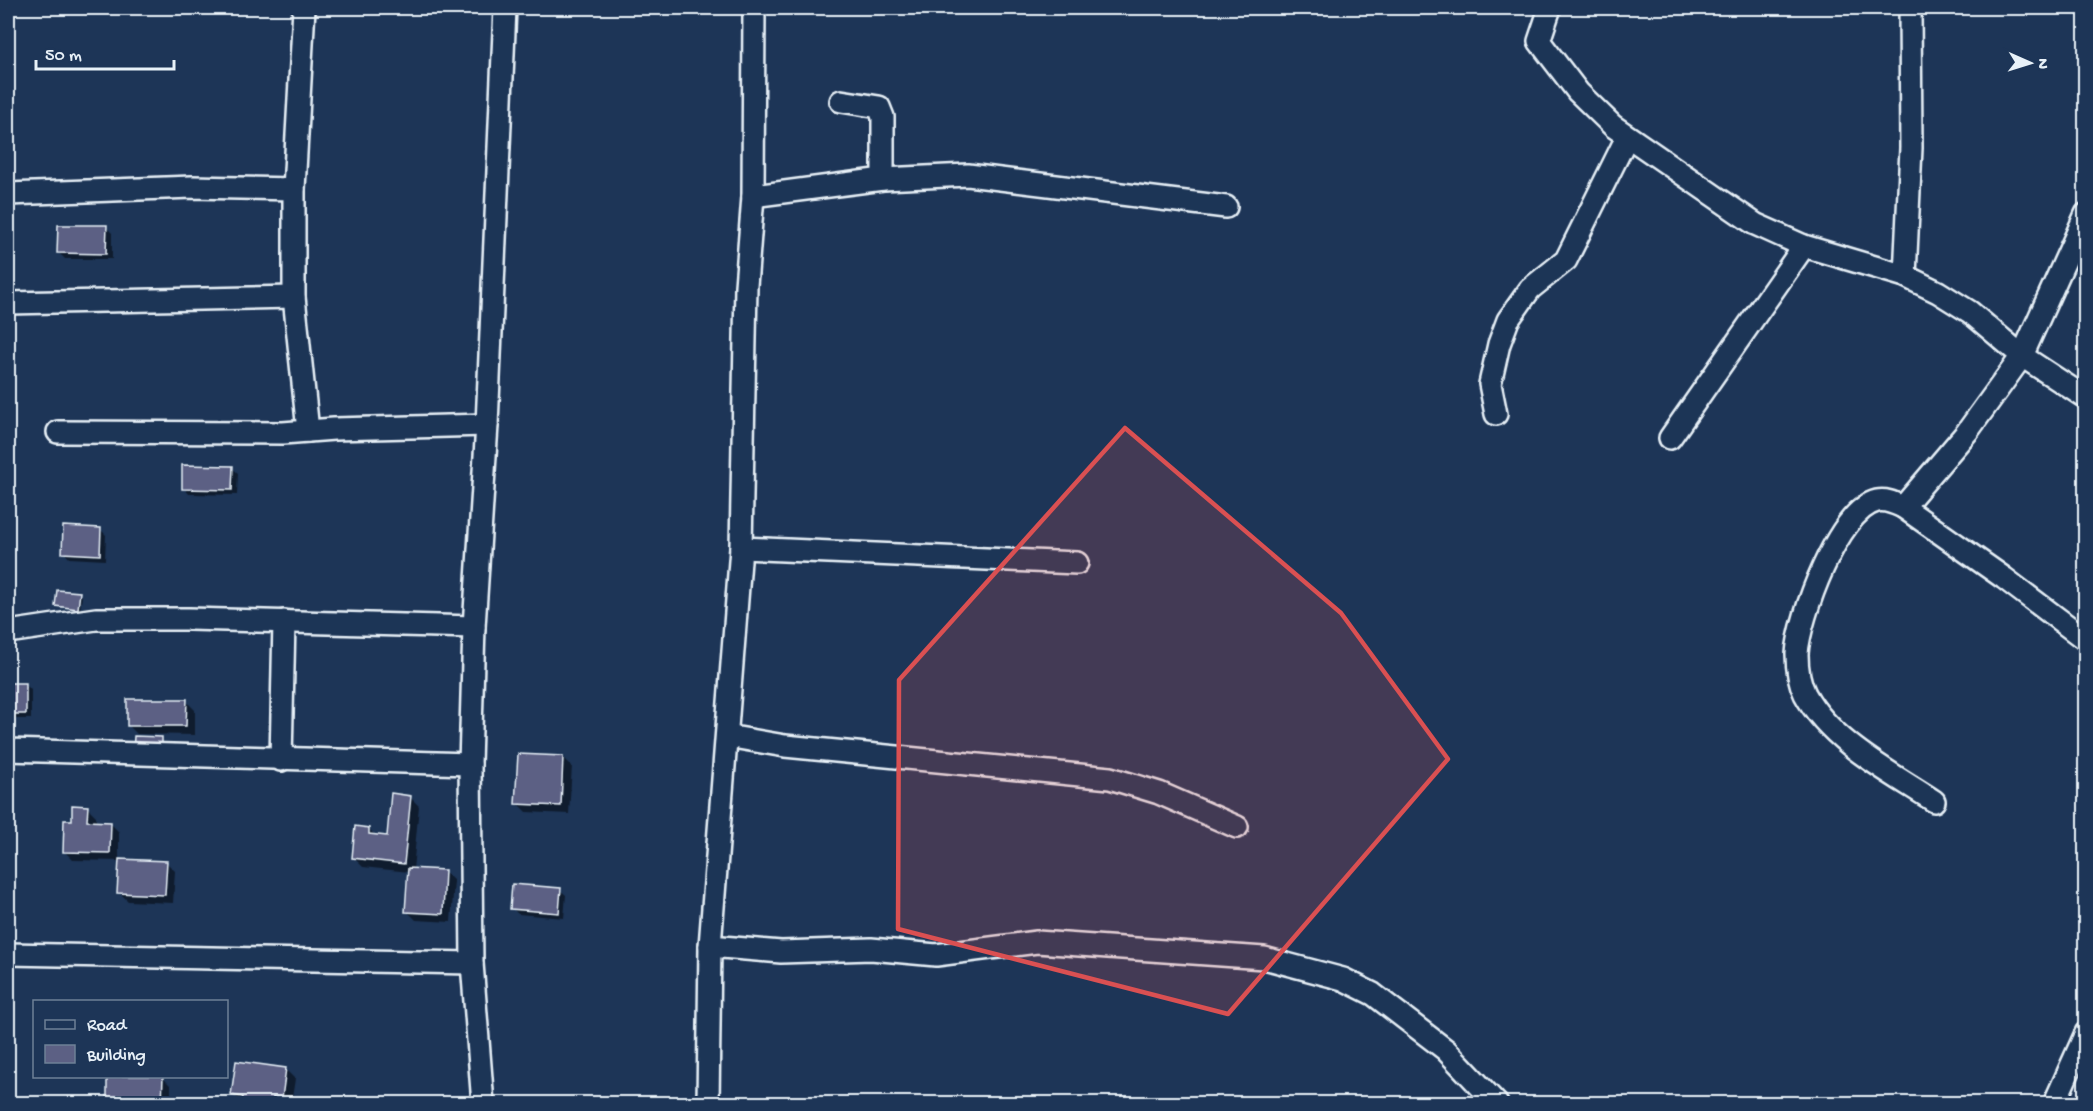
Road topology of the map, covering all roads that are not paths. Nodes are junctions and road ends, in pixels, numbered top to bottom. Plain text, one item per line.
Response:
1 (304, 8) edge
2 (505, 8) edge
3 (754, 8) edge
4 (1550, 8) edge
5 (1910, 8) edge
6 (841, 101) dead end
7 (1627, 137) junction
8 (882, 179) junction
9 (294, 189) junction
10 (8, 194) edge
11 (753, 196) junction
12 (1226, 207) dead end
13 (2085, 214) edge
14 (1804, 246) junction
15 (1905, 276) junction
16 (294, 297) junction
17 (8, 303) edge
18 (2022, 356) junction
19 (2085, 398) edge
20 (1496, 414) dead end
21 (487, 425) junction
22 (308, 430) junction
23 (58, 432) dead end
24 (1670, 438) dead end
25 (1903, 507) junction
26 (741, 548) junction
27 (1077, 563) dead end
28 (284, 621) junction
29 (474, 627) junction
30 (8, 632) edge
31 (2085, 640) edge
32 (727, 736) junction
33 (8, 750) edge
34 (281, 760) junction
35 (470, 764) junction
36 (1934, 801) dead end
37 (1237, 827) dead end
38 (710, 946) junction
39 (8, 954) edge
40 (472, 963) junction
41 (2085, 1033) edge
42 (483, 1104) edge
43 (708, 1104) edge
44 (1497, 1104) edge
45 (2054, 1104) edge

1 - 9 street
2 - 21 street
3 - 11 street
4 - 7 street
5 - 15 street
6 - 8 street
7 - 14 street
7 - 20 street
8 - 11 street
8 - 12 street
9 - 10 street
9 - 16 street
11 - 26 street
13 - 18 street
14 - 15 street
14 - 24 street
15 - 18 street
16 - 17 street
16 - 22 street
18 - 19 street
18 - 25 street
21 - 22 street
21 - 29 street
22 - 23 street
25 - 31 street
25 - 36 street
26 - 27 street
26 - 32 street
28 - 29 street
28 - 30 street
28 - 34 street
29 - 35 street
32 - 37 street
32 - 38 street
33 - 34 street
34 - 35 street
35 - 40 street
38 - 43 street
38 - 44 street
39 - 40 street
40 - 42 street
41 - 45 street

